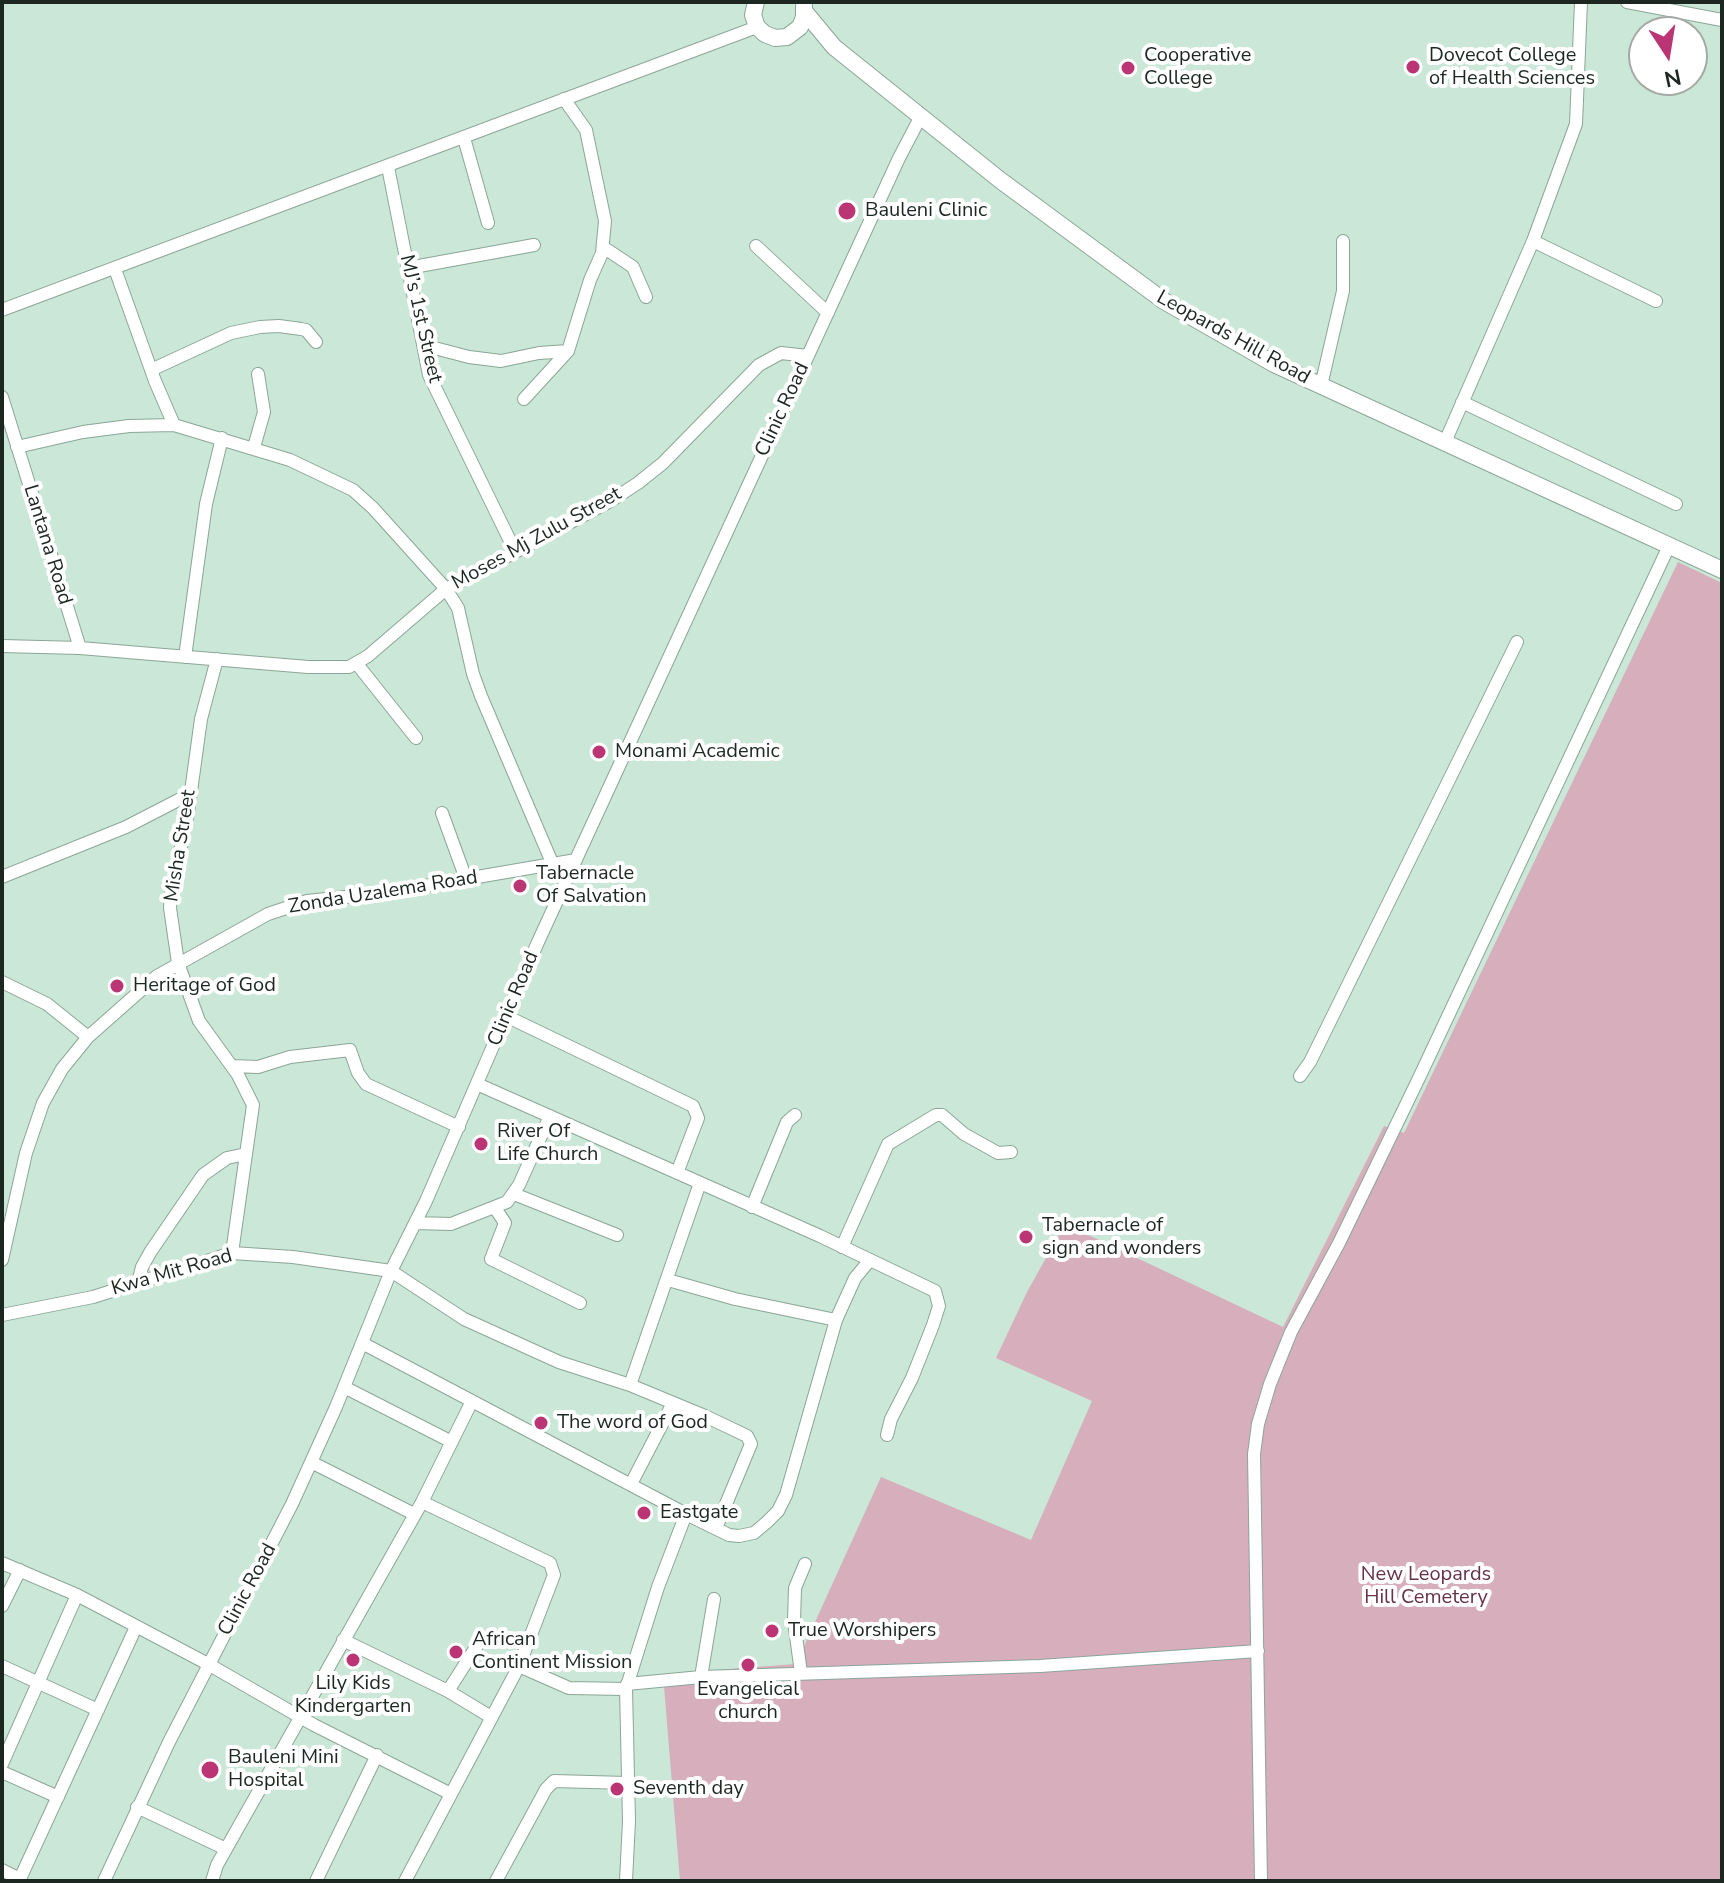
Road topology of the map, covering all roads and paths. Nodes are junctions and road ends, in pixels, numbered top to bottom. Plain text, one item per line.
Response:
1 (755, 2) edge
2 (1581, 2) edge
3 (1627, 2) edge
4 (803, 7) edge
5 (1722, 20) edge
6 (757, 27) junction
7 (792, 35) junction
8 (834, 47) junction
9 (564, 99) junction
10 (921, 116) junction
11 (464, 138) junction
12 (388, 167) junction
13 (488, 223) dead end
14 (1343, 241) dead end
15 (1533, 241) junction
16 (534, 245) dead end
17 (756, 246) dead end
18 (603, 247) junction
19 (408, 268) junction
20 (115, 269) junction
21 (646, 297) dead end
22 (1656, 301) dead end
23 (2, 310) edge
24 (828, 313) junction
25 (316, 342) dead end
26 (423, 345) junction
27 (568, 351) junction
28 (808, 356) junction
29 (151, 370) junction
30 (258, 374) dead end
31 (1321, 386) junction
32 (2, 397) edge
33 (524, 399) dead end
34 (1462, 402) junction
35 (174, 425) junction
36 (222, 438) junction
37 (11, 440) edge
38 (1445, 442) junction
39 (254, 447) junction
40 (1676, 504) dead end
41 (1669, 546) junction
42 (515, 551) junction
43 (1722, 570) edge
44 (446, 589) junction
45 (1517, 642) dead end
46 (2, 646) edge
47 (80, 648) junction
48 (185, 657) junction
49 (217, 659) junction
50 (357, 664) junction
51 (416, 738) dead end
52 (190, 794) junction
53 (442, 813) dead end
54 (576, 860) junction
55 (553, 865) junction
56 (2, 877) edge
57 (466, 879) junction
58 (178, 963) junction
59 (2, 982) edge
60 (506, 1016) junction
61 (88, 1037) junction
62 (232, 1066) junction
63 (1300, 1076) dead end
64 (477, 1084) junction
65 (795, 1115) dead end
66 (550, 1116) junction
67 (459, 1127) junction
68 (1011, 1152) dead end
69 (246, 1154) junction
70 (677, 1173) junction
71 (700, 1183) junction
72 (514, 1194) junction
73 (752, 1207) junction
74 (495, 1208) junction
75 (415, 1223) junction
76 (617, 1235) dead end
77 (842, 1247) junction
78 (232, 1253) junction
79 (2, 1260) edge
80 (870, 1260) junction
81 (391, 1271) junction
82 (668, 1280) junction
83 (138, 1283) junction
84 (580, 1303) dead end
85 (2, 1315) edge
86 (836, 1320) junction
87 (362, 1343) junction
88 (630, 1385) junction
89 (344, 1387) junction
90 (472, 1401) junction
91 (673, 1403) junction
92 (887, 1435) dead end
93 (452, 1442) junction
94 (311, 1462) junction
95 (631, 1484) junction
96 (422, 1502) junction
97 (414, 1514) junction
98 (686, 1514) junction
99 (716, 1528) junction
100 (2, 1563) edge
101 (805, 1564) dead end
102 (20, 1570) junction
103 (77, 1595) junction
104 (714, 1599) dead end
105 (2, 1606) edge
106 (136, 1627) junction
107 (343, 1640) junction
108 (478, 1644) dead end
109 (1258, 1651) junction
110 (208, 1664) junction
111 (2, 1666) edge
112 (519, 1666) junction
113 (801, 1673) junction
114 (701, 1677) junction
115 (37, 1682) junction
116 (626, 1687) junction
117 (448, 1691) junction
118 (98, 1710) junction
119 (491, 1717) junction
120 (301, 1718) junction
121 (377, 1755) junction
122 (2, 1764) edge
123 (2, 1772) edge
124 (627, 1783) junction
125 (449, 1793) junction
126 (58, 1797) junction
127 (137, 1807) junction
128 (226, 1849) junction
129 (2, 1870) edge
130 (20, 1880) edge
131 (498, 1880) edge
132 (104, 1881) edge
133 (212, 1881) edge
134 (316, 1881) edge
135 (405, 1881) edge
136 (626, 1881) edge
137 (1261, 1881) edge

1 - 6 main road
2 - 15 street
3 - 5 street
4 - 7 main road
4 - 8 main road, Leopards Hill Road
6 - 7 main road, Leopards Hill Road
6 - 9 street
7 - 8 main road, Leopards Hill Road
8 - 10 main road, Leopards Hill Road
9 - 11 street
9 - 18 street
10 - 24 street, Clinic Road
10 - 31 main road, Leopards Hill Road
11 - 12 street
11 - 13 street
12 - 19 street, MJ’s 1st Street
12 - 20 street
14 - 31 street
15 - 22 street
15 - 34 street
16 - 19 street
17 - 24 street
18 - 21 street
18 - 27 street
19 - 26 street, MJ’s 1st Street
20 - 23 street
20 - 29 street
24 - 28 street, Clinic Road
25 - 29 street
26 - 27 street
26 - 42 street, MJ’s 1st Street
27 - 33 street
28 - 42 street, Moses Mj Zulu Street
28 - 54 street, Clinic Road
29 - 35 street
30 - 39 street
31 - 38 main road, Leopards Hill Road
32 - 37 street, Lantana Road
34 - 38 street
34 - 40 street
35 - 36 street
35 - 37 street
36 - 39 street
36 - 48 street
37 - 47 street, Lantana Road
38 - 41 main road, Leopards Hill Road
39 - 44 street
41 - 43 main road, Leopards Hill Road
41 - 109 street
42 - 44 street, Moses Mj Zulu Street
44 - 50 street, Moses Mj Zulu Street
44 - 55 street
45 - 63 street
46 - 47 street
47 - 48 street
48 - 49 street
49 - 50 street
49 - 52 street, Misha Street
50 - 51 street
52 - 56 street
52 - 58 street, Misha Street
53 - 57 street
54 - 55 street, Zonda Uzalema Road
54 - 60 street, Clinic Road
55 - 57 street, Zonda Uzalema Road
57 - 58 street, Zonda Uzalema Road
58 - 61 street, Zonda Uzalema Road
58 - 62 street, Misha Street
59 - 61 street
60 - 64 street, Clinic Road
60 - 70 street
61 - 79 street, Zonda Uzalema Road
62 - 67 street
62 - 69 street, Misha Street
64 - 66 street
64 - 67 street, Clinic Road
65 - 73 street
66 - 70 street
66 - 72 street
67 - 75 street, Clinic Road
68 - 77 street
69 - 78 street, Misha Street
69 - 83 street
70 - 71 street
71 - 73 street
71 - 82 street
72 - 74 street
72 - 76 street
73 - 77 street
74 - 75 street
74 - 84 street
75 - 81 street, Clinic Road
77 - 80 street
78 - 81 street, Kwa Mit Road
78 - 83 street, Kwa Mit Road
80 - 86 street
80 - 92 street
81 - 87 street, Clinic Road
81 - 88 street
82 - 86 street
82 - 88 street
83 - 85 street, Kwa Mit Road
86 - 99 street
87 - 89 street, Clinic Road
87 - 90 street
88 - 91 street
89 - 93 street
89 - 94 street, Clinic Road
90 - 93 street
90 - 95 street
91 - 95 street
91 - 99 street
93 - 96 street
94 - 97 street
94 - 110 street, Clinic Road
95 - 98 street
96 - 97 street
96 - 112 street
97 - 107 street
98 - 99 street
98 - 116 street
100 - 102 street
101 - 113 street
102 - 103 street
102 - 105 street
103 - 106 street
103 - 115 street
104 - 114 street
106 - 110 street
106 - 118 street
107 - 117 street
107 - 120 street
108 - 117 street
109 - 113 street
109 - 137 street
110 - 120 street
110 - 127 street, Clinic Road
111 - 115 street
112 - 116 street
112 - 119 street
113 - 114 street
114 - 116 street
115 - 118 street
115 - 122 street
116 - 124 street
117 - 119 street
118 - 126 street
119 - 125 street
120 - 121 street
120 - 128 street
121 - 125 street
121 - 134 street
123 - 126 street
124 - 131 street
124 - 136 street
125 - 135 street
126 - 130 street
127 - 128 street
127 - 132 street, Clinic Road
128 - 133 street
129 - 130 street

